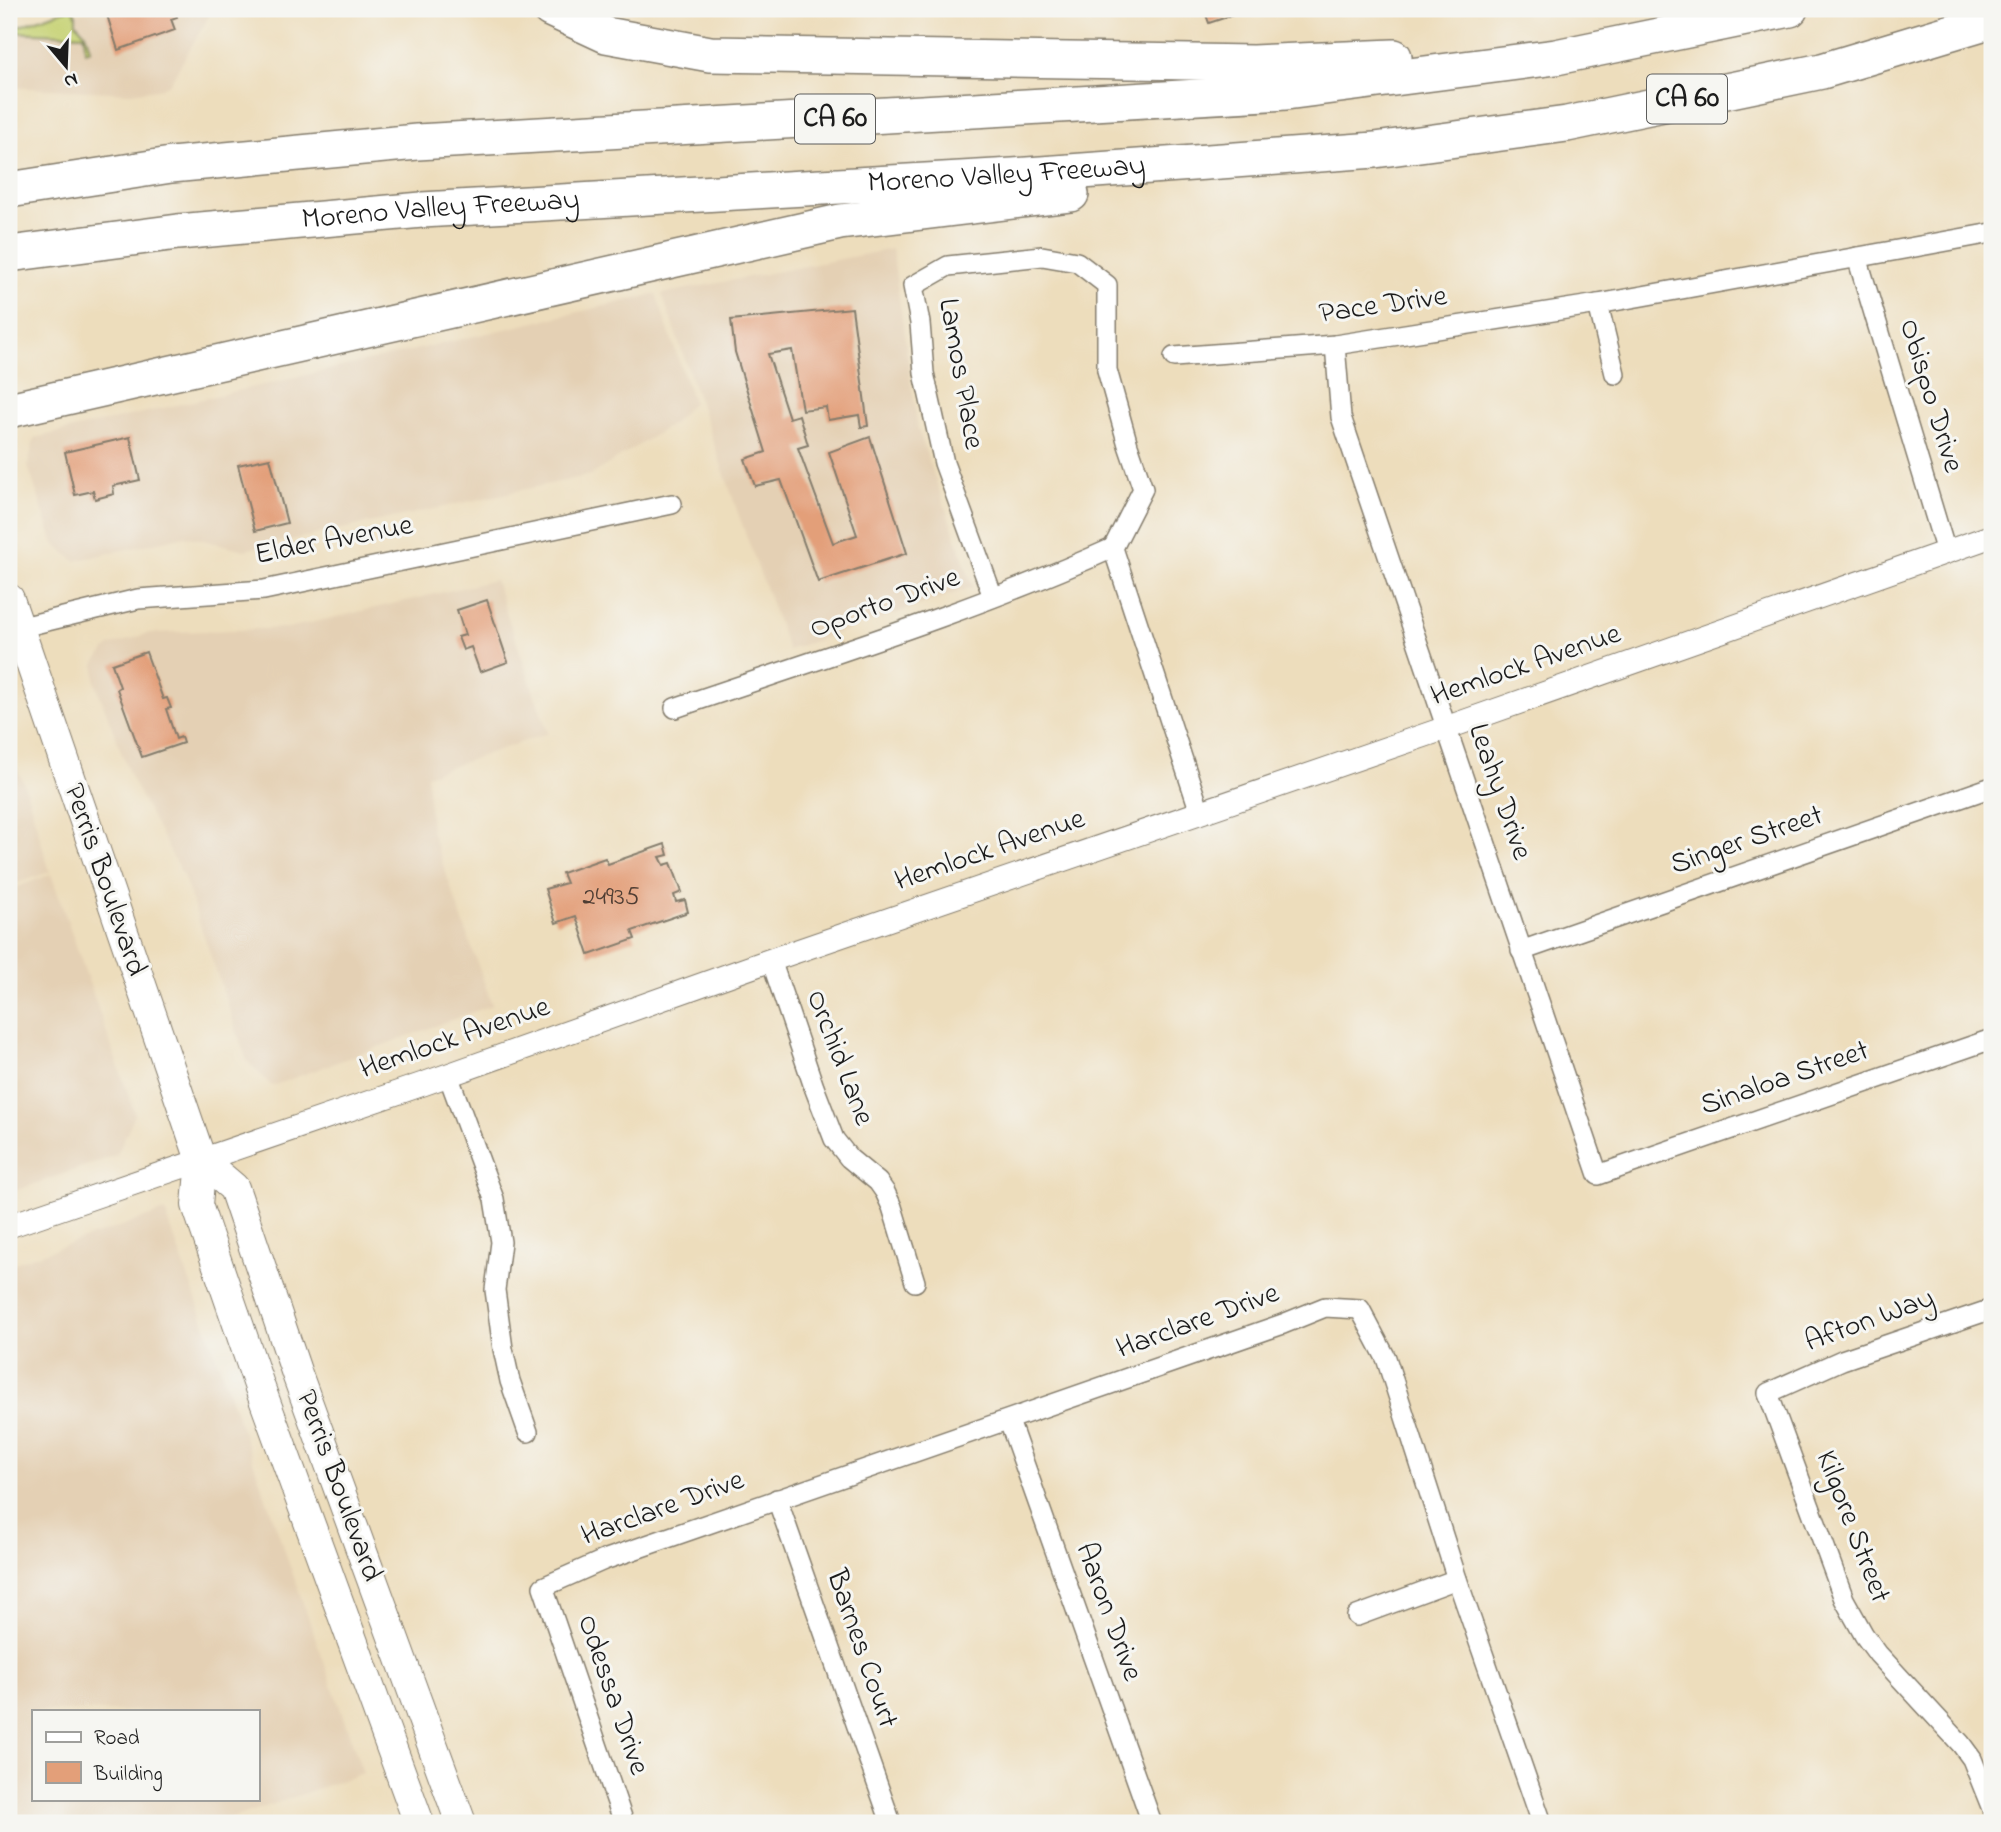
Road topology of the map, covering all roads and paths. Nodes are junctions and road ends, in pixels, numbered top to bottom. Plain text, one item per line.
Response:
1 (550, 9) edge
2 (1790, 9) edge
3 (1992, 20) edge
4 (1659, 36) junction
5 (1376, 150) junction
6 (9, 190) edge
7 (1992, 233) edge
8 (9, 254) edge
9 (1857, 257) junction
10 (1598, 304) junction
11 (1335, 345) junction
12 (1174, 357) dead end
13 (1615, 374) dead end
14 (9, 410) edge
15 (672, 503) dead end
16 (1992, 536) edge
17 (1113, 548) junction
18 (1946, 552) junction
19 (993, 597) junction
20 (9, 599) edge
21 (14, 630) edge
22 (675, 708) dead end
23 (1446, 728) junction
24 (1992, 787) edge
25 (1200, 812) junction
26 (1521, 951) junction
27 (771, 960) junction
28 (1992, 1039) edge
29 (448, 1075) junction
30 (201, 1160) junction
31 (1598, 1175) joint
32 (9, 1226) edge
33 (915, 1282) dead end
34 (1992, 1311) edge
35 (1769, 1392) joint
36 (1009, 1420) junction
37 (528, 1432) dead end
38 (777, 1499) junction
39 (1457, 1580) junction
40 (544, 1587) joint
41 (1357, 1616) dead end
42 (1992, 1809) edge
43 (890, 1819) dead end
44 (419, 1823) edge
45 (461, 1823) edge
46 (624, 1823) edge
47 (1152, 1823) edge
48 (1542, 1823) edge

1 - 4 highway
2 - 4 highway, CA 60
3 - 5 highway, Moreno Valley Freeway / CA 60
4 - 6 highway, CA 60
5 - 8 highway, Moreno Valley Freeway / CA 60
5 - 14 highway
7 - 9 street, Pace Drive
9 - 10 street, Pace Drive
9 - 18 street, Obispo Drive
10 - 11 street, Pace Drive
10 - 13 street
11 - 12 street, Pace Drive
11 - 23 street, Leahy Drive
15 - 21 street, Elder Avenue
16 - 18 street, Hemlock Avenue
17 - 19 street, Oporto Drive
17 - 19 street, Lamos Place
17 - 25 street
18 - 23 street, Hemlock Avenue
19 - 22 street, Oporto Drive
20 - 21 main road, Perris Boulevard
21 - 30 main road, Perris Boulevard
23 - 25 street, Hemlock Avenue
23 - 26 street, Leahy Drive
24 - 26 street, Singer Street
25 - 27 street, Hemlock Avenue
26 - 31 street, Leahy Drive
27 - 29 street, Hemlock Avenue
27 - 33 street, Orchid Lane
28 - 31 street, Sinaloa Street
29 - 30 street, Hemlock Avenue
29 - 37 street
30 - 32 street, Hemlock Avenue
30 - 44 main road, Perris Boulevard
30 - 45 main road, Perris Boulevard
34 - 35 street, Afton Way
35 - 42 street, Kilgore Street
36 - 38 street, Harclare Drive
36 - 39 street, Harclare Drive
36 - 47 street, Aaron Drive
38 - 40 street, Harclare Drive
38 - 43 street, Barnes Court
39 - 41 street
39 - 48 street, Harclare Drive
40 - 46 street, Odessa Drive

